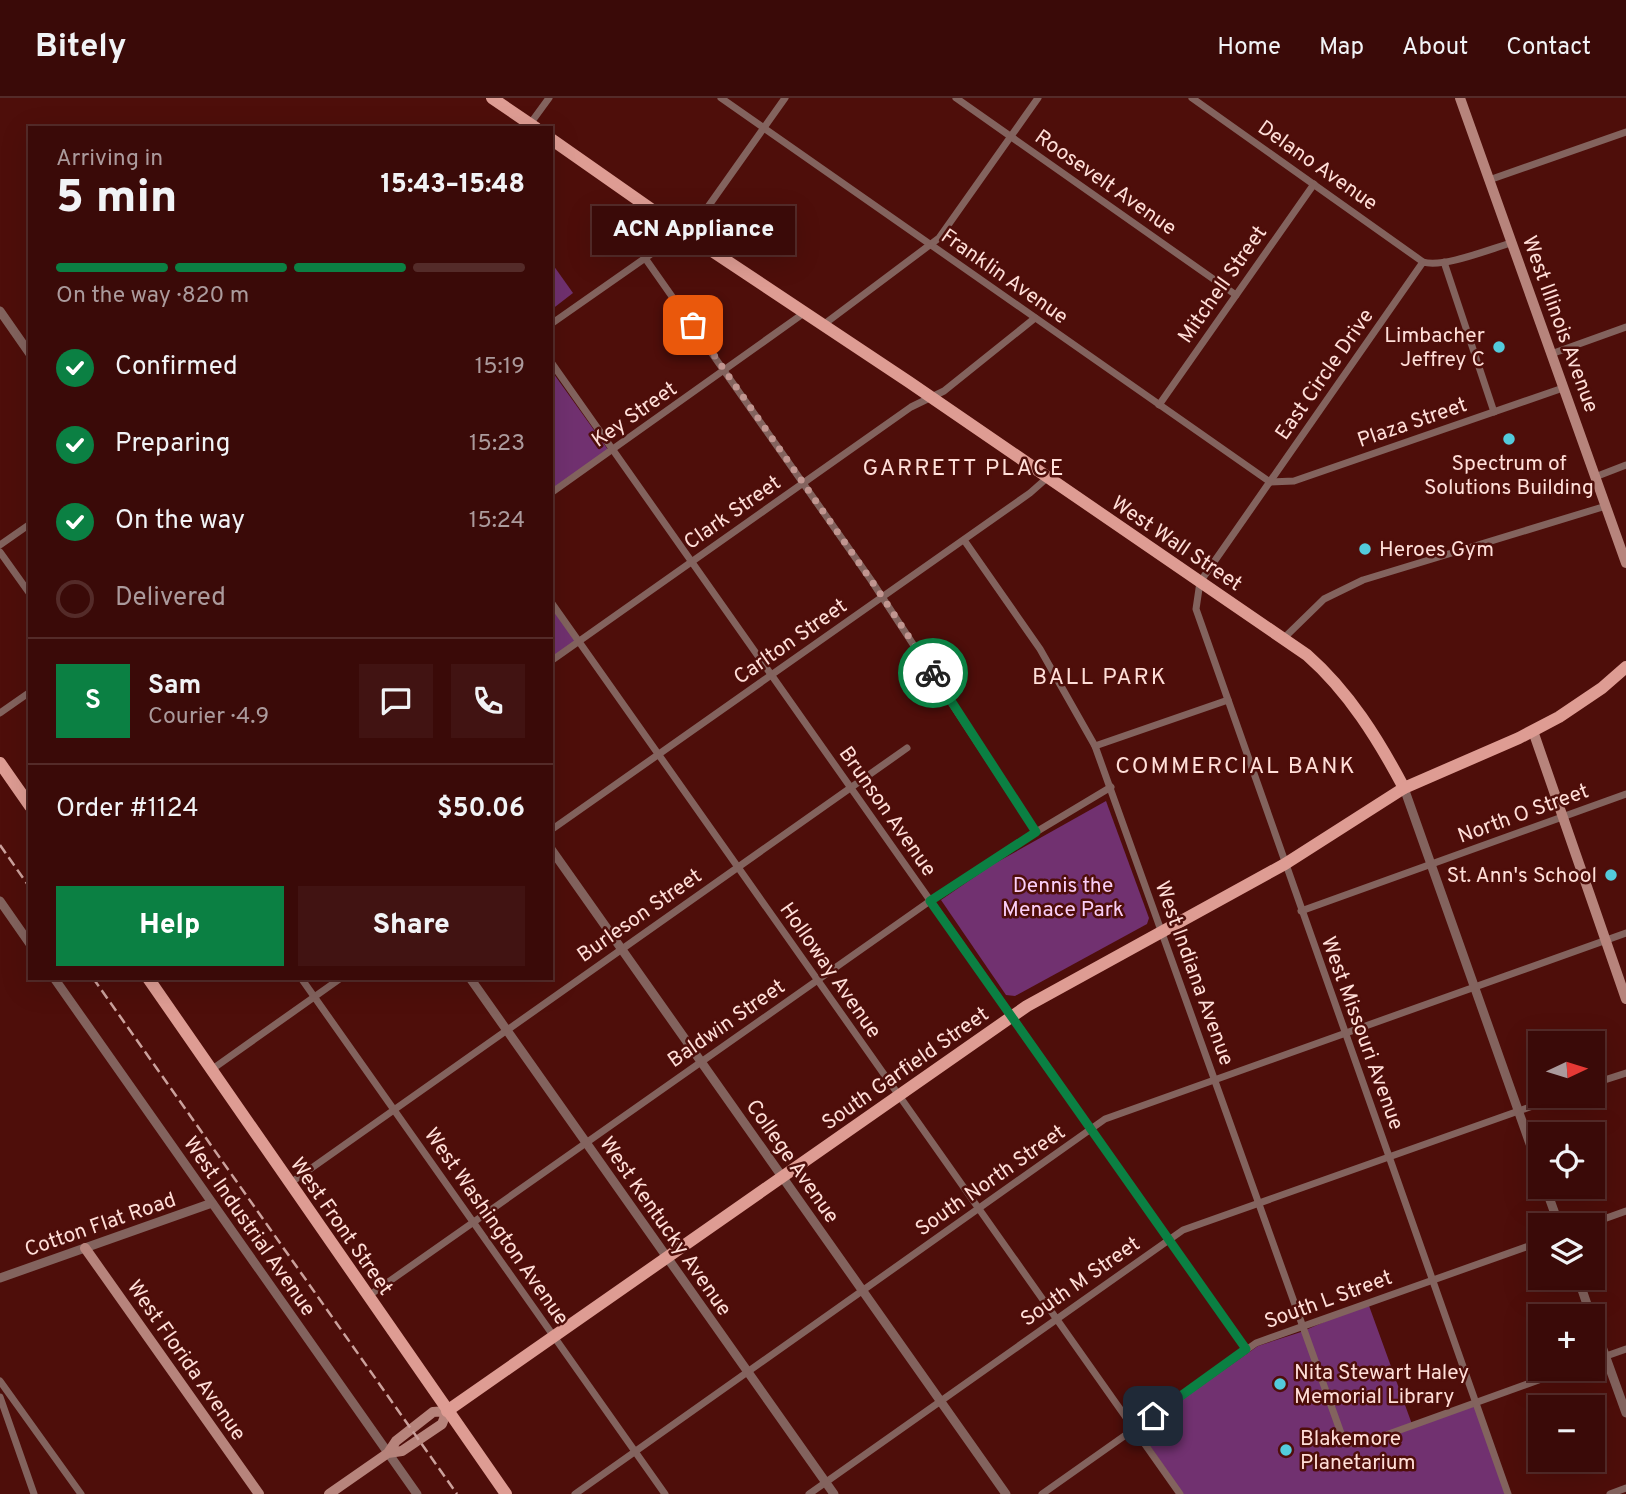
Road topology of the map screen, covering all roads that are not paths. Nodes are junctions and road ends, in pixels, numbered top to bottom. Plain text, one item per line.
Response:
1 (492, 98) edge
2 (549, 98) edge
3 (721, 98) edge
4 (785, 98) edge
5 (956, 98) edge
6 (1038, 98) edge
7 (1460, 98) edge
8 (1194, 99) edge
9 (533, 126) edge
10 (764, 128) junction
11 (1626, 132) edge
12 (1010, 136) junction
13 (553, 140) edge
14 (1489, 180) junction
15 (1314, 184) junction
16 (688, 235) junction
17 (1511, 243) junction
18 (930, 244) junction
19 (645, 258) junction
20 (1423, 262) junction
21 (1444, 262) junction
22 (1236, 295) junction
23 (0, 311) edge
24 (804, 313) junction
25 (1035, 318) junction
26 (553, 323) edge
27 (823, 326) junction
28 (1626, 327) edge
29 (28, 351) edge
30 (1551, 354) junction
31 (553, 365) edge
32 (725, 370) junction
33 (1563, 388) junction
34 (930, 397) junction
35 (1159, 405) junction
36 (1494, 412) junction
37 (612, 451) junction
38 (1626, 465) edge
39 (1595, 477) junction
40 (1047, 478) junction
41 (1270, 482) junction
42 (804, 483) junction
43 (553, 492) edge
44 (1606, 506) junction
45 (28, 525) edge
46 (964, 540) junction
47 (0, 545) edge
48 (0, 551) edge
49 (691, 562) junction
50 (1626, 563) edge
51 (1200, 582) junction
52 (28, 591) edge
53 (883, 597) junction
54 (553, 605) edge
55 (1284, 638) junction
56 (579, 641) junction
57 (553, 660) edge
58 (1626, 667) edge
59 (771, 675) junction
60 (28, 693) edge
61 (1228, 700) junction
62 (0, 713) edge
63 (1532, 731) junction
64 (1095, 746) junction
65 (906, 748) dead end
66 (658, 755) junction
67 (0, 762) edge
68 (1111, 787) junction
69 (850, 788) junction
70 (1404, 788) junction
71 (1626, 794) edge
72 (28, 803) edge
73 (1562, 817) junction
74 (553, 829) edge
75 (1036, 832) junction
76 (553, 852) edge
77 (1285, 864) junction
78 (1432, 865) junction
79 (738, 868) junction
80 (0, 901) edge
81 (930, 901) junction
82 (1301, 911) junction
83 (1162, 932) junction
84 (1626, 933) edge
85 (28, 941) edge
86 (1606, 941) junction
87 (622, 949) junction
88 (55, 980) edge
89 (149, 980) edge
90 (302, 980) edge
91 (338, 980) edge
92 (471, 980) edge
93 (817, 980) junction
94 (1475, 988) junction
95 (314, 997) junction
96 (1626, 999) edge
97 (1012, 1017) junction
98 (507, 1031) junction
99 (1345, 1034) junction
100 (702, 1062) junction
101 (211, 1070) junction
102 (1626, 1073) edge
103 (1215, 1080) junction
104 (1605, 1080) edge
105 (899, 1096) junction
106 (1528, 1108) edge
107 (394, 1110) junction
108 (1518, 1111) junction
109 (1091, 1129) junction
110 (1528, 1139) edge
111 (586, 1143) junction
112 (1388, 1157) junction
113 (782, 1177) junction
114 (289, 1184) junction
115 (212, 1203) junction
116 (1259, 1203) junction
117 (978, 1209) junction
118 (1626, 1211) edge
119 (1605, 1219) edge
120 (474, 1223) junction
121 (1169, 1240) junction
122 (1528, 1246) edge
123 (85, 1248) junction
124 (667, 1258) junction
125 (0, 1278) edge
126 (1432, 1280) junction
127 (863, 1290) junction
128 (368, 1297) junction
129 (1057, 1319) junction
130 (1303, 1327) junction
131 (554, 1337) junction
132 (1246, 1349) junction
133 (1626, 1349) edge
134 (1606, 1356) joint
135 (748, 1373) junction
136 (0, 1381) edge
137 (1535, 1381) edge
138 (0, 1397) edge
139 (941, 1401) junction
140 (1476, 1402) junction
141 (447, 1411) junction
142 (1626, 1413) edge
143 (1134, 1429) junction
144 (635, 1452) junction
145 (387, 1453) junction
146 (826, 1482) junction
147 (1626, 1488) edge
148 (34, 1494) edge
149 (81, 1494) edge
150 (259, 1494) edge
151 (329, 1494) edge
152 (417, 1494) edge
153 (506, 1494) edge
154 (575, 1494) edge
155 (665, 1494) edge
156 (809, 1494) edge
157 (834, 1494) edge
158 (1006, 1494) edge
159 (1042, 1494) edge
160 (1180, 1494) edge
161 (1508, 1494) edge
162 (1609, 1494) edge

1 - 9 main road
2 - 9 street
3 - 10 street, Franklin Avenue
4 - 10 street
5 - 12 street, Roosevelt Avenue
6 - 12 street
7 - 14 main road, West Illinois Avenue
8 - 15 street, Delano Avenue
10 - 16 street
10 - 18 street, Franklin Avenue
11 - 14 street
12 - 18 street
12 - 22 street, Roosevelt Avenue
13 - 16 main road, West Wall Street
14 - 17 main road, West Illinois Avenue
15 - 20 street, Delano Avenue
15 - 22 street, Mitchell Street
16 - 19 street
16 - 24 main road, West Wall Street
17 - 21 street
17 - 30 main road, West Illinois Avenue
18 - 25 street, Franklin Avenue
18 - 27 street
19 - 26 street
19 - 32 street
20 - 21 street
20 - 41 street, East Circle Drive
21 - 36 street
22 - 35 street, Mitchell Street
23 - 29 street
24 - 27 main road, West Wall Street
24 - 32 street, Key Street
25 - 34 street, Clark Street
25 - 35 street, Franklin Avenue
27 - 34 main road, West Wall Street
28 - 30 street
30 - 33 main road, West Illinois Avenue
31 - 37 street, Brunson Avenue
32 - 37 street, Key Street
32 - 42 street
33 - 36 street, Plaza Street
33 - 39 main road, West Illinois Avenue
34 - 40 main road, West Wall Street
34 - 42 street, Clark Street
35 - 41 street, Franklin Avenue
36 - 41 street, Plaza Street
37 - 43 street, Key Street
37 - 49 street, Brunson Avenue
38 - 39 street
39 - 44 main road, West Illinois Avenue
40 - 46 street, Carlton Street
40 - 51 main road, West Wall Street
41 - 51 street, East Circle Drive
42 - 49 street, Clark Street
42 - 53 street
44 - 50 main road, West Illinois Avenue
44 - 55 street
45 - 47 street
46 - 53 street, Carlton Street
46 - 64 street, West Indiana Avenue
48 - 52 street
49 - 56 street, Clark Street
49 - 59 street, Brunson Avenue
51 - 55 main road, West Wall Street
51 - 61 street, West Missouri Avenue
53 - 59 street, Carlton Street
53 - 75 street
54 - 56 street, Holloway Avenue
55 - 70 main road, West Wall Street
56 - 57 street, Clark Street
56 - 66 street, Holloway Avenue
58 - 63 main road, South Garfield Street
59 - 66 street, Carlton Street
59 - 69 street, Brunson Avenue
60 - 62 street
61 - 64 street
61 - 77 street, West Missouri Avenue
63 - 70 main road, South Garfield Street
63 - 73 main road
64 - 68 street, West Indiana Avenue
65 - 69 street, Burleson Street
66 - 74 street, Carlton Street
66 - 79 street, Holloway Avenue
67 - 72 main road
68 - 75 street, Baldwin Street
68 - 83 street, West Indiana Avenue
69 - 79 street, Burleson Street
69 - 81 street, Brunson Avenue
70 - 77 main road, South Garfield Street
70 - 78 street, West Wall Street
71 - 73 street, North O Street
73 - 78 street, North O Street
73 - 86 main road
75 - 81 street, Baldwin Street
76 - 87 street, College Avenue
77 - 82 street, West Missouri Avenue
77 - 83 main road, South Garfield Street
78 - 82 street, North O Street
78 - 94 street, West Wall Street
79 - 87 street, Burleson Street
79 - 93 street, Holloway Avenue
80 - 85 street
81 - 93 street, Baldwin Street
81 - 97 street, Brunson Avenue
82 - 99 street, West Missouri Avenue
83 - 97 main road, South Garfield Street
83 - 103 street, West Indiana Avenue
84 - 86 street, South North Street
86 - 94 street, South North Street
86 - 96 main road
87 - 98 street, Burleson Street
87 - 100 street, College Avenue
88 - 115 street, West Industrial Avenue
89 - 101 main road, West Front Street
90 - 95 street, West Washington Avenue
91 - 95 street
92 - 98 street, West Kentucky Avenue
93 - 100 street, Baldwin Street
93 - 105 street, Holloway Avenue
94 - 99 street, South North Street
94 - 108 street, West Wall Street
95 - 101 street
95 - 107 street, West Washington Avenue
97 - 105 main road, South Garfield Street
97 - 109 street, Brunson Avenue
98 - 107 street, Burleson Street
98 - 111 street, West Kentucky Avenue
99 - 103 street, South North Street
99 - 112 street, West Missouri Avenue
100 - 111 street, Baldwin Street
100 - 113 street, College Avenue
101 - 114 main road, West Front Street
102 - 104 street
103 - 109 street, South North Street
103 - 116 street, West Indiana Avenue
105 - 113 main road, South Garfield Street
105 - 117 street, Holloway Avenue
106 - 108 street, South M Street
107 - 114 street, Burleson Street
107 - 120 street, West Washington Avenue
108 - 110 street, West Wall Street
108 - 112 street, South M Street
109 - 117 street, South North Street
109 - 121 street, Brunson Avenue
111 - 120 street, Baldwin Street
111 - 124 street, West Kentucky Avenue
112 - 116 street, South M Street
112 - 126 street, West Missouri Avenue
113 - 124 main road, South Garfield Street
113 - 127 street, College Avenue
114 - 128 main road, West Front Street
115 - 123 street, Cotton Flat Road
115 - 145 street, West Industrial Avenue
116 - 121 street, South M Street
116 - 130 street, West Indiana Avenue
117 - 127 street, South North Street
117 - 129 street, Holloway Avenue
118 - 119 street
120 - 128 street, Baldwin Street
120 - 131 street, West Washington Avenue
121 - 129 street, South M Street
121 - 132 street, Brunson Avenue
122 - 126 street, South L Street
123 - 125 street, Cotton Flat Road
123 - 150 main road, West Florida Avenue
124 - 131 main road, South Garfield Street
124 - 135 street, West Kentucky Avenue
126 - 130 street, South L Street
126 - 140 street, West Missouri Avenue
127 - 135 street, South North Street
127 - 139 street, College Avenue
128 - 141 main road, West Front Street
129 - 139 street, South M Street
129 - 143 street, Holloway Avenue
130 - 132 street, South L Street
130 - 140 street, West Indiana Avenue
131 - 141 main road, South Garfield Street
131 - 144 street, West Washington Avenue
132 - 143 street, South L Street
133 - 134 street
134 - 142 street
135 - 144 street, South North Street
135 - 146 street, West Kentucky Avenue
136 - 149 street
137 - 140 street
138 - 148 street
139 - 146 street, South M Street
139 - 158 street, College Avenue
140 - 161 street, West Missouri Avenue
141 - 145 main road, South Garfield Street
141 - 153 main road, West Front Street
143 - 159 street, South L Street
143 - 160 street, Holloway Avenue
144 - 154 street, South North Street
144 - 155 street, West Washington Avenue
145 - 151 main road, South Garfield Street
145 - 152 street, West Industrial Avenue
146 - 156 street, South M Street
146 - 157 street, West Kentucky Avenue
147 - 162 street

